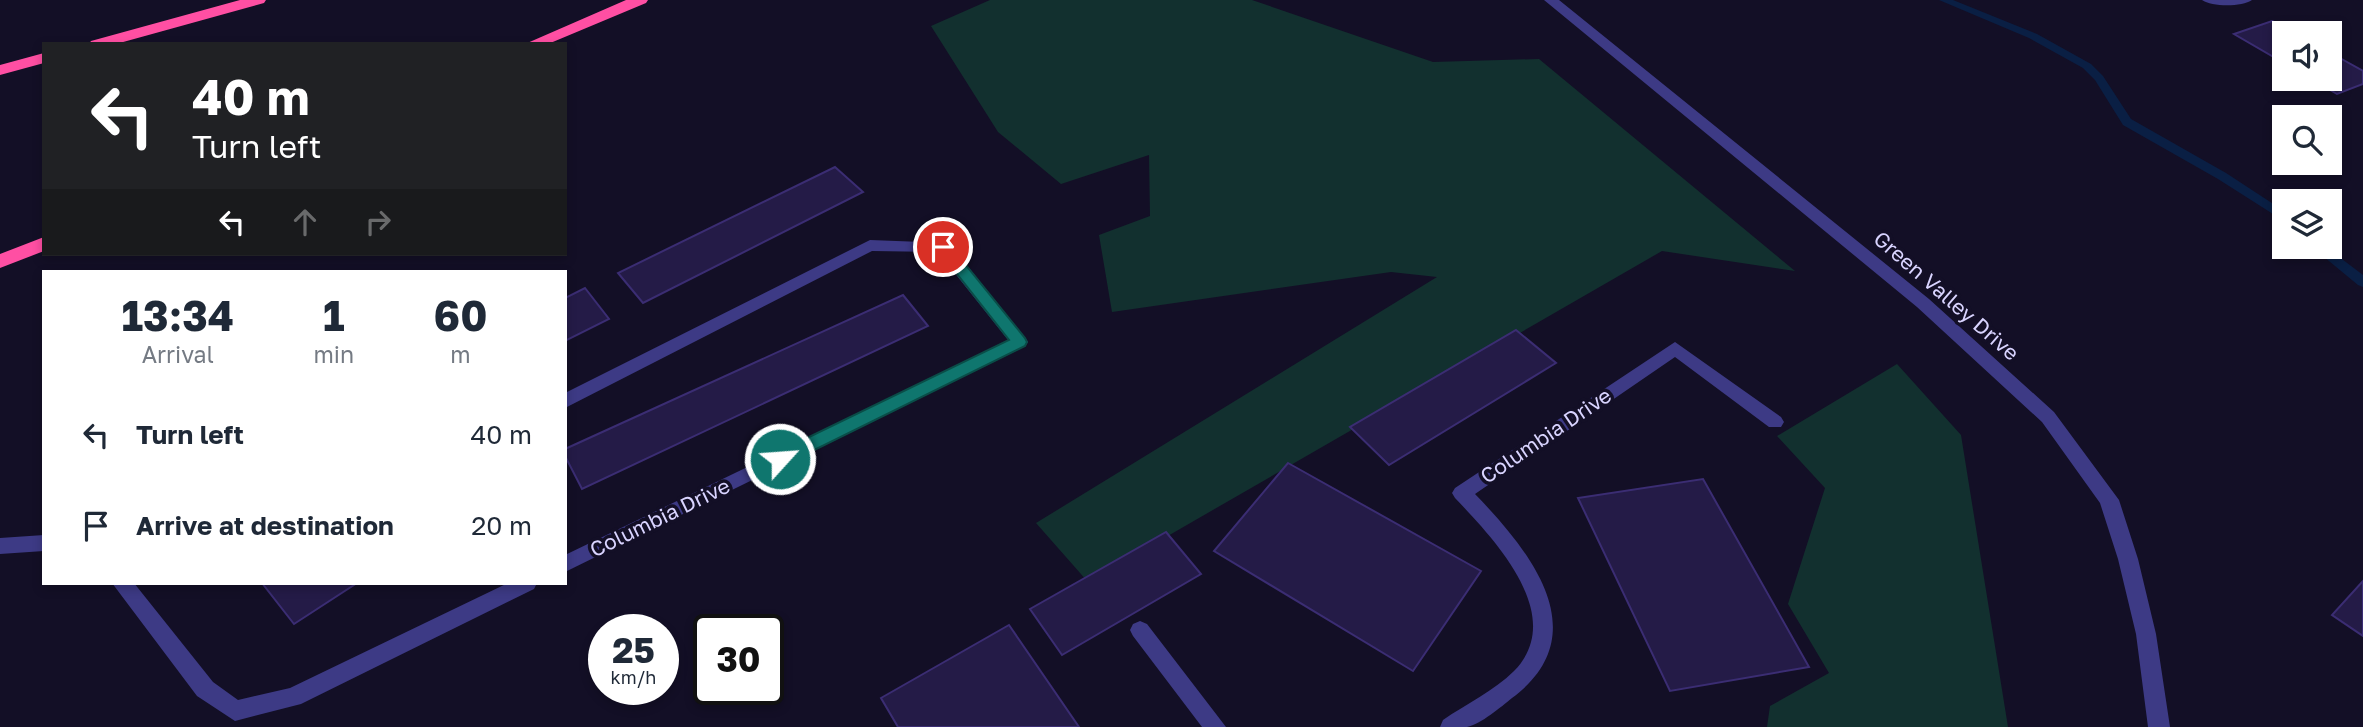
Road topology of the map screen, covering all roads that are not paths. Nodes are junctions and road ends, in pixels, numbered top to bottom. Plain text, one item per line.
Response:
1 (258, 0) edge
2 (640, 0) edge
3 (1551, 0) edge
4 (2209, 0) edge
5 (2245, 0) edge
6 (104, 42) edge
7 (538, 42) edge
8 (42, 59) edge
9 (0, 70) edge
10 (42, 245) edge
11 (0, 261) edge
12 (567, 400) edge
13 (1775, 422) dead end
14 (42, 542) edge
15 (0, 546) edge
16 (567, 563) edge
17 (124, 585) edge
18 (514, 586) edge
19 (1140, 630) dead end
20 (1215, 727) edge
21 (1451, 727) edge
22 (2159, 727) edge

1 - 6 highway
2 - 7 highway
3 - 22 street, Green Valley Drive
4 - 5 street
8 - 9 highway
10 - 11 highway
12 - 16 street, Columbia Drive
13 - 21 street, Columbia Drive
14 - 15 street
17 - 18 street
19 - 20 street

